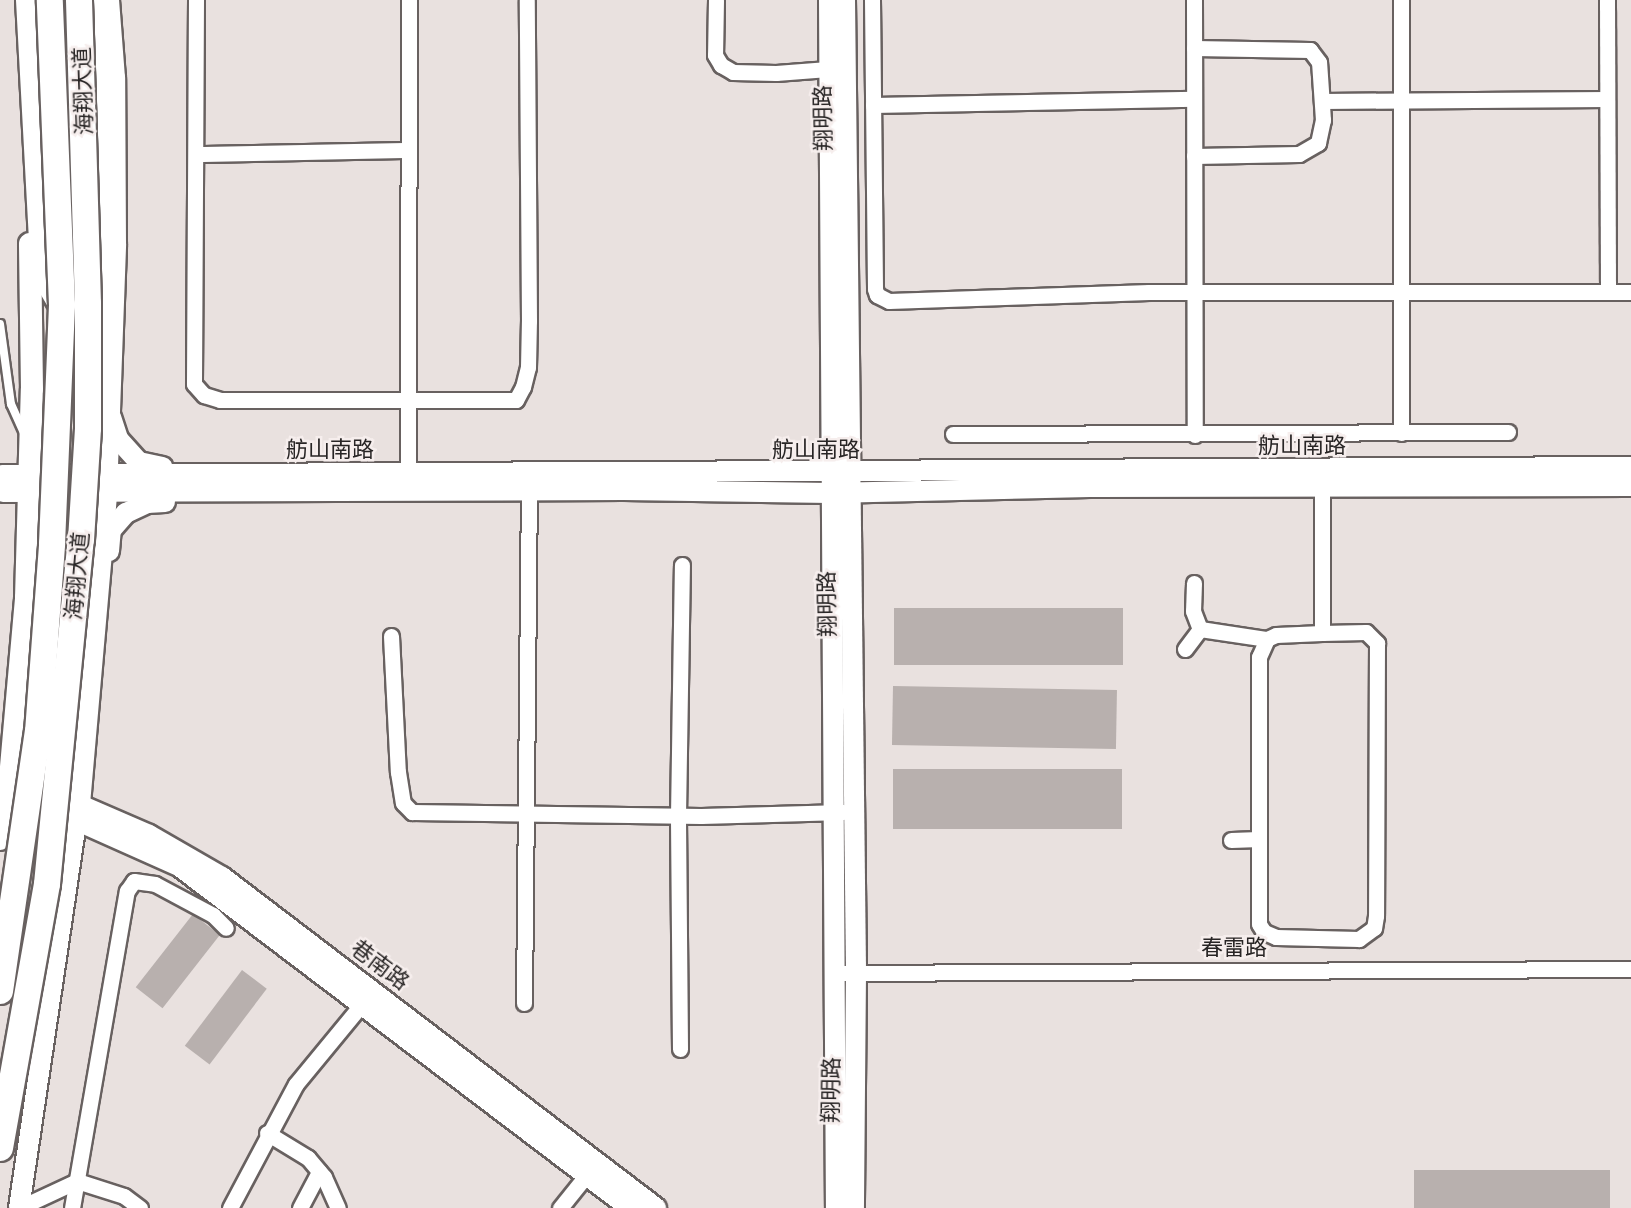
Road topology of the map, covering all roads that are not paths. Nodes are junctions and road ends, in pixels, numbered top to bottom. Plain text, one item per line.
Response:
1 (18, 0) edge
2 (29, 0) edge
3 (50, 0) edge
4 (79, 0) edge
5 (96, 0) edge
6 (108, 0) edge
7 (196, 0) edge
8 (409, 0) edge
9 (527, 0) edge
10 (716, 0) edge
11 (829, 0) edge
12 (845, 0) edge
13 (872, 0) edge
14 (1194, 0) edge
15 (1401, 0) edge
16 (1607, 0) edge
17 (1194, 48) junction
18 (838, 68) junction
19 (1194, 99) junction
20 (1401, 99) junction
21 (1607, 99) junction
22 (1322, 101) junction
23 (873, 105) junction
24 (409, 150) junction
25 (198, 154) junction
26 (1194, 156) junction
27 (1193, 292) junction
28 (1608, 292) junction
29 (1631, 292) edge
30 (1400, 293) junction
31 (88, 304) junction
32 (62, 305) junction
33 (0, 324) edge
34 (407, 400) junction
35 (110, 401) junction
36 (1508, 432) dead end
37 (1401, 433) junction
38 (953, 434) dead end
39 (1195, 435) junction
40 (31, 445) junction
41 (1631, 467) edge
42 (1322, 478) junction
43 (529, 482) junction
44 (29, 483) junction
45 (281, 483) junction
46 (408, 483) junction
47 (1, 484) edge
48 (107, 484) junction
49 (840, 484) junction
50 (1631, 486) edge
51 (682, 565) dead end
52 (1194, 583) dead end
53 (94, 604) junction
54 (1200, 629) junction
55 (1322, 633) junction
56 (391, 636) dead end
57 (1267, 639) junction
58 (1185, 649) dead end
59 (4, 785) edge
60 (77, 812) junction
61 (844, 812) junction
62 (526, 814) junction
63 (678, 816) junction
64 (1258, 839) junction
65 (0, 840) edge
66 (1231, 840) dead end
67 (226, 928) dead end
68 (1631, 969) edge
69 (847, 973) junction
70 (0, 991) edge
71 (369, 997) junction
72 (524, 1003) dead end
73 (680, 1049) dead end
74 (267, 1133) junction
75 (0, 1148) edge
76 (592, 1168) junction
77 (319, 1172) junction
78 (77, 1181) junction
79 (19, 1208) edge
80 (72, 1208) edge
81 (140, 1208) edge
82 (230, 1208) edge
83 (300, 1208) edge
84 (338, 1208) edge
85 (561, 1208) edge
86 (630, 1208) edge
87 (656, 1208) edge
88 (836, 1208) edge
89 (854, 1208) edge

1 - 40 main road
2 - 32 highway
3 - 32 highway, 海翔大道, bridge
4 - 31 highway, 海翔大道, bridge
5 - 31 highway, bridge
6 - 35 main road
7 - 25 street
8 - 24 street
9 - 34 street
10 - 18 street
11 - 18 street, 翔明路
12 - 18 street, 翔明路
13 - 23 street
14 - 17 street
15 - 20 street
16 - 21 street
17 - 19 street
17 - 22 street
18 - 49 street, 翔明路
19 - 23 street
19 - 26 street
20 - 21 street
20 - 22 street
20 - 30 street
21 - 28 street
22 - 26 street
23 - 27 street
24 - 25 street
24 - 34 street
25 - 34 street
26 - 27 street
27 - 30 street
27 - 39 street
28 - 29 street
28 - 30 street
30 - 37 street
31 - 75 highway, 海翔大道, bridge
32 - 70 highway, 海翔大道, bridge
33 - 40 lane
34 - 46 street
35 - 45 street
35 - 48 main road
36 - 37 street
37 - 39 street
38 - 39 street
40 - 44 main road
41 - 42 street, 舫山南路
42 - 49 street, 舫山南路
42 - 50 street, 舫山南路
42 - 55 street
43 - 46 street, 舫山南路
43 - 49 street, 舫山南路
43 - 62 street
44 - 47 street, 舫山南路
44 - 48 street, 舫山南路
44 - 59 main road
45 - 46 street, 舫山南路
45 - 48 street, 舫山南路
45 - 53 street
48 - 53 main road
49 - 61 street, 翔明路
51 - 63 street
52 - 54 street
53 - 60 main road
54 - 57 street
54 - 58 street
55 - 57 street
55 - 64 street
56 - 62 street
57 - 64 street
59 - 60 street
59 - 60 street, 巷南路
59 - 65 street
60 - 71 street, 巷南路
60 - 79 street
61 - 63 street
61 - 69 street, 翔明路
62 - 63 street
62 - 72 street
63 - 73 street
64 - 66 street
67 - 78 street
68 - 69 street, 春雷路
69 - 88 street, 翔明路
69 - 89 street, 翔明路
71 - 74 street
71 - 76 street, 巷南路
74 - 77 street
74 - 82 street
76 - 85 street
76 - 86 street, 巷南路
76 - 87 street, 巷南路
77 - 83 street
77 - 84 street
78 - 79 street
78 - 80 street
78 - 81 street

